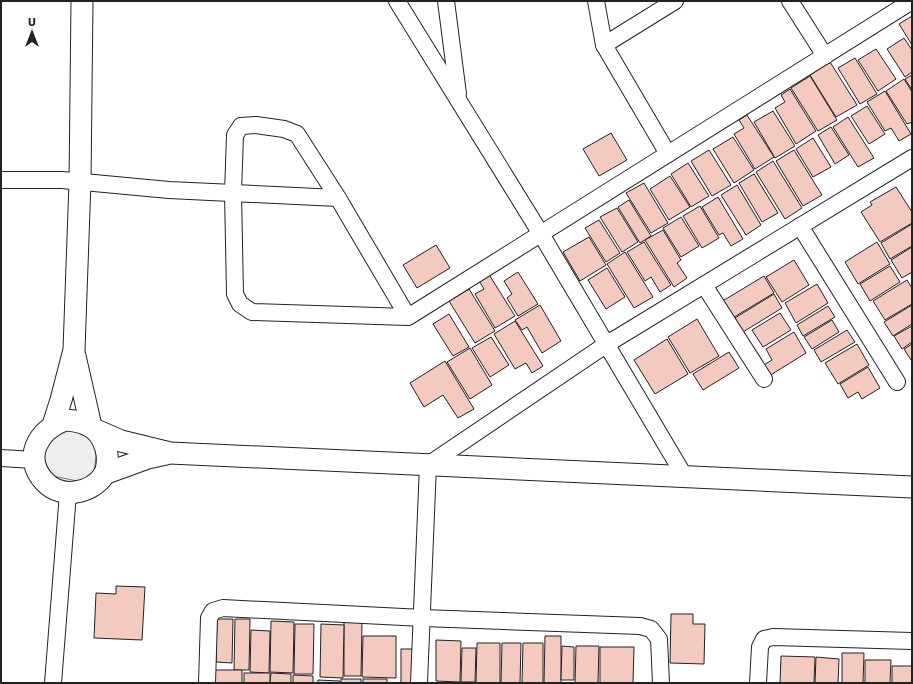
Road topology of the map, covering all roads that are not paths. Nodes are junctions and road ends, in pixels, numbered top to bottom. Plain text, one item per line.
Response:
1 (82, 1) edge
2 (396, 1) edge
3 (446, 1) edge
4 (596, 1) edge
5 (675, 1) edge
6 (790, 1) edge
7 (912, 1) edge
8 (604, 45) junction
9 (825, 56) junction
10 (459, 100) junction
11 (668, 154) junction
12 (912, 158) edge
13 (1, 180) edge
14 (80, 182) junction
15 (233, 193) junction
16 (338, 198) junction
17 (800, 226) junction
18 (541, 234) junction
19 (704, 285) junction
20 (408, 317) junction
21 (607, 344) junction
22 (74, 350) junction
23 (764, 379) dead end
24 (898, 382) dead end
25 (53, 425) junction
26 (94, 428) junction
27 (170, 453) junction
28 (1, 458) edge
29 (34, 460) junction
30 (428, 465) junction
31 (104, 474) junction
32 (685, 477) junction
33 (912, 487) edge
34 (68, 493) junction
35 (422, 618) junction
36 (912, 641) edge
37 (53, 683) edge
38 (207, 683) edge
39 (419, 683) edge
40 (660, 683) edge
41 (758, 683) edge

1 - 14 street
2 - 10 street
3 - 10 street
4 - 8 street
5 - 8 street
6 - 9 street
7 - 9 street
8 - 11 street
9 - 11 street
10 - 18 street
11 - 18 street
12 - 17 street
13 - 14 street
14 - 15 street
14 - 22 street
15 - 16 street
15 - 16 street
15 - 20 street
16 - 20 street
17 - 19 street
17 - 24 street
18 - 20 street
18 - 21 street
19 - 21 street
19 - 23 street
21 - 30 street
21 - 32 street
22 - 25 street
22 - 26 street
25 - 26 street
25 - 29 street
26 - 27 street
26 - 31 street
27 - 30 street
27 - 31 street
28 - 29 street
29 - 34 street
30 - 32 street
30 - 35 street
31 - 34 street
32 - 33 street
34 - 37 street
35 - 38 street
35 - 39 street
35 - 40 street
36 - 41 street

